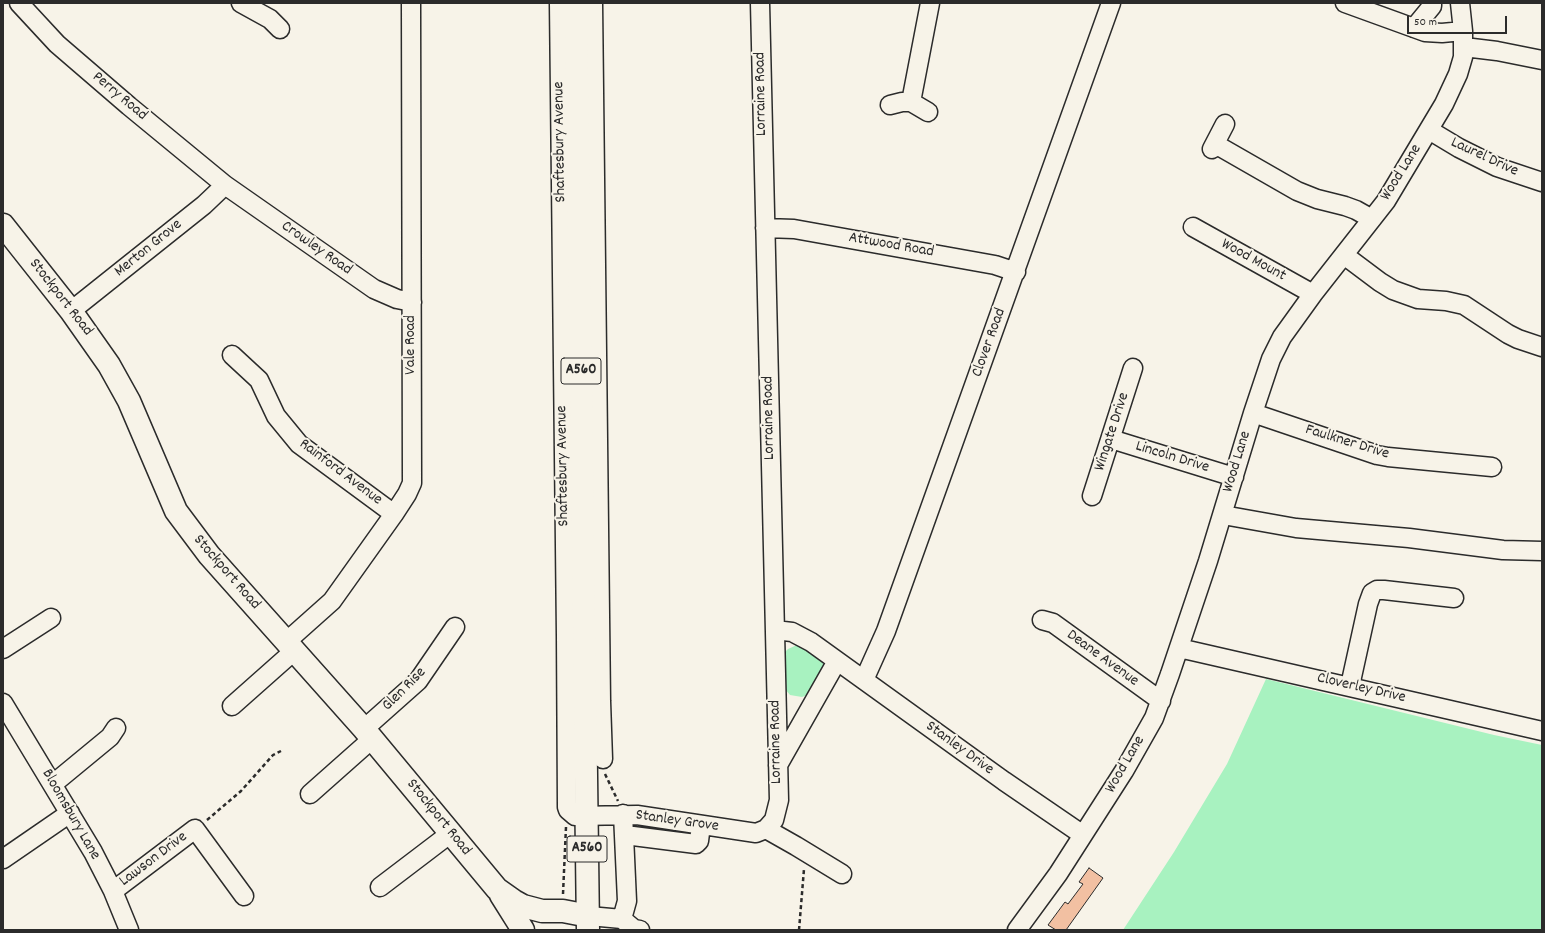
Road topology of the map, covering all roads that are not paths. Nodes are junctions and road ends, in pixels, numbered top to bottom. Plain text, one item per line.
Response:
1 (19, 3) edge
2 (242, 3) edge
3 (411, 3) edge
4 (559, 3) edge
5 (576, 3) edge
6 (593, 3) edge
7 (760, 3) edge
8 (930, 3) edge
9 (1111, 3) edge
10 (1345, 3) edge
11 (1432, 3) edge
12 (1460, 3) edge
13 (1414, 28) junction
14 (281, 29) dead end
15 (1463, 39) junction
16 (1542, 60) edge
17 (911, 102) junction
18 (890, 105) dead end
19 (928, 112) dead end
20 (1225, 124) dead end
21 (1429, 130) junction
22 (1542, 182) edge
23 (225, 185) junction
24 (1372, 219) junction
25 (3, 225) edge
26 (1193, 227) dead end
27 (765, 228) junction
28 (1344, 255) junction
29 (1016, 272) junction
30 (1313, 294) junction
31 (412, 302) junction
32 (71, 311) junction
33 (1542, 347) edge
34 (232, 355) dead end
35 (1133, 368) dead end
36 (1253, 413) junction
37 (1111, 439) junction
38 (1492, 466) dead end
39 (1234, 477) junction
40 (1092, 496) dead end
41 (394, 514) junction
42 (1222, 514) junction
43 (1542, 551) edge
44 (1454, 598) dead end
45 (51, 618) dead end
46 (1042, 620) dead end
47 (455, 627) dead end
48 (775, 630) junction
49 (290, 646) junction
50 (1179, 648) junction
51 (3, 649) edge
52 (837, 661) junction
53 (864, 680) junction
54 (1350, 686) junction
55 (1160, 701) junction
56 (3, 703) edge
57 (232, 706) dead end
58 (593, 719) junction
59 (116, 728) dead end
60 (1542, 731) edge
61 (368, 734) junction
62 (589, 756) junction
63 (778, 766) junction
64 (52, 784) junction
65 (310, 794) dead end
66 (70, 813) junction
67 (577, 813) junction
68 (623, 814) junction
69 (701, 825) junction
70 (766, 829) junction
71 (451, 833) junction
72 (624, 835) junction
73 (1083, 835) junction
74 (3, 859) edge
75 (842, 874) dead end
76 (380, 887) dead end
77 (497, 889) junction
78 (113, 891) junction
79 (244, 896) dead end
80 (622, 919) junction
81 (589, 923) edge
82 (129, 930) edge
83 (523, 930) edge
84 (640, 930) edge
85 (1016, 930) edge

1 - 23 street, Perry Road
2 - 14 street
3 - 31 street, Vale Road
4 - 62 street, Shaftesbury Avenue
5 - 58 main road, Shaftesbury Avenue / A560
6 - 58 street, Shaftesbury Avenue
7 - 27 street, Lorraine Road
8 - 17 street
9 - 29 street, Clover Road
10 - 13 street
11 - 13 street
12 - 15 street, Wood Lane
13 - 15 street
15 - 16 street
15 - 21 street, Wood Lane
17 - 18 street
17 - 19 street
20 - 24 street
21 - 22 street, Laurel Drive
21 - 24 street, Wood Lane
23 - 31 street, Crowley Road
23 - 32 street, Merton Grove
24 - 28 street, Wood Lane
25 - 32 main road, Stockport Road
26 - 30 street, Wood Mount
27 - 29 street, Attwood Road
27 - 48 street, Lorraine Road
28 - 30 street, Wood Lane
28 - 33 street
29 - 53 street, Clover Road
30 - 36 street, Wood Lane
31 - 41 street, Vale Road
32 - 49 main road, Stockport Road
34 - 41 street, Rainford Avenue
35 - 37 street, Wingate Drive
36 - 38 street, Faulkner Drive
36 - 39 street, Wood Lane
37 - 39 street, Lincoln Drive
37 - 40 street, Wingate Drive
39 - 42 street, Wood Lane
41 - 49 street, Vale Road
42 - 43 street
42 - 50 street, Wood Lane
44 - 54 street
45 - 51 street
46 - 55 street, Deane Avenue
47 - 61 street, Glen Rise
48 - 52 street, Stanley Drive
48 - 63 street, Lorraine Road
49 - 57 street, Vale Road
49 - 61 main road, Stockport Road
50 - 54 street, Cloverley Drive
50 - 55 street, Wood Lane
52 - 53 street, Stanley Drive
52 - 63 street
53 - 73 street, Stanley Drive
54 - 60 street, Cloverley Drive
55 - 73 street, Wood Lane
56 - 64 street, Bloomsbury Lane
58 - 62 main road, Shaftesbury Avenue / A560
59 - 64 street
61 - 65 street, Glen Rise
61 - 71 main road, Stockport Road
62 - 67 main road, Shaftesbury Avenue / A560
63 - 70 street, Lorraine Road
64 - 66 street, Bloomsbury Lane
66 - 74 street
66 - 78 street, Bloomsbury Lane
67 - 68 street, Stanley Grove
67 - 81 main road, Shaftesbury Avenue / A560
68 - 69 street, Stanley Grove
68 - 72 street
69 - 70 street, Stanley Grove
69 - 72 street
70 - 75 street
71 - 76 street
71 - 77 main road, Stockport Road
72 - 80 street
73 - 85 street, Wood Lane
77 - 81 main road, Stockport Road
77 - 83 main road, Stockport Road
78 - 79 street, Lawson Drive
78 - 82 street, Bloomsbury Lane
80 - 81 street
80 - 84 street

